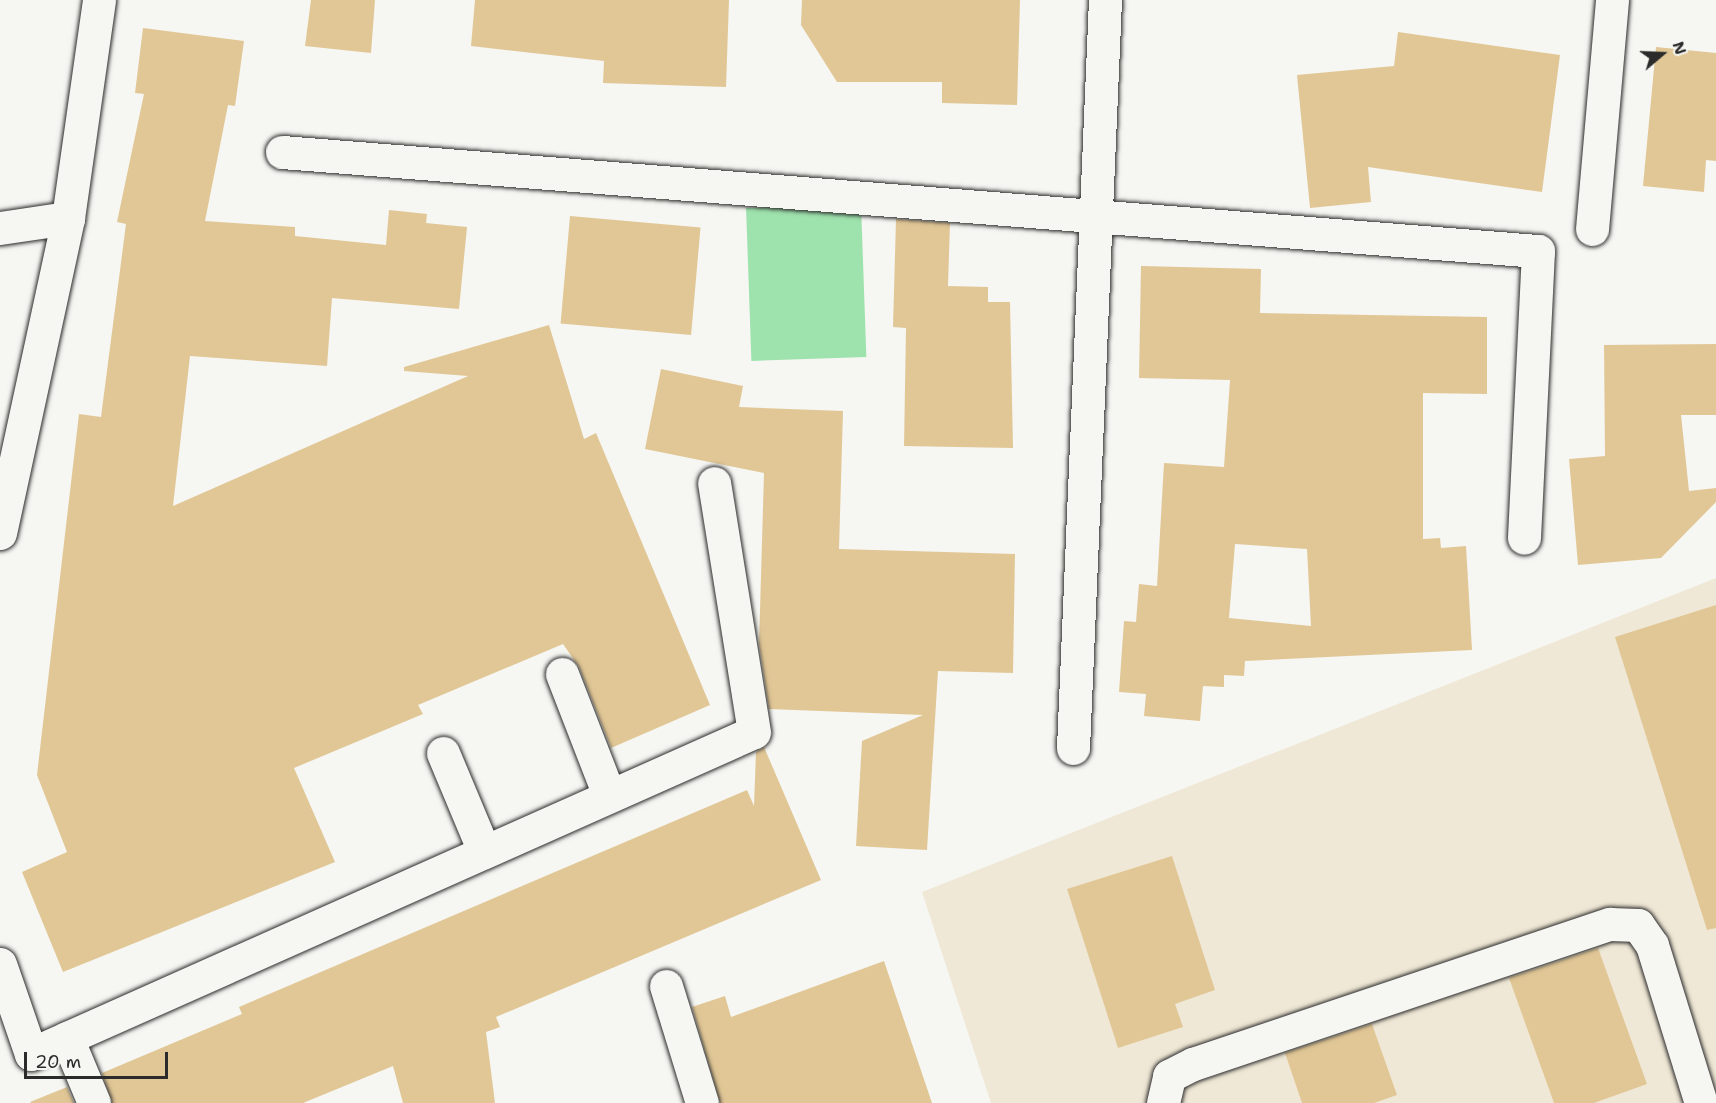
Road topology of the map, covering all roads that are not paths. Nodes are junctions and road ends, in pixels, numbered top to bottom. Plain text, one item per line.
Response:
1 (99, 0) edge
2 (1105, 0) edge
3 (1612, 0) edge
4 (282, 152) dead end
5 (1096, 216) junction
6 (69, 218) junction
7 (0, 228) edge
8 (1592, 229) dead end
9 (714, 483) dead end
10 (0, 533) edge
11 (1524, 538) dead end
12 (562, 674) dead end
13 (1073, 748) dead end
14 (443, 753) dead end
15 (609, 795) junction
16 (484, 851) junction
17 (0, 964) edge
18 (666, 986) dead end
19 (67, 1038) junction
20 (94, 1103) edge
21 (702, 1103) edge
22 (1162, 1103) edge
23 (1701, 1103) edge

1 - 6 street
2 - 5 street
3 - 8 street
4 - 5 street
5 - 11 street
5 - 13 street
6 - 7 street
6 - 10 street
9 - 15 street
12 - 15 street
14 - 16 street
15 - 16 street
16 - 19 street
17 - 19 street
18 - 21 street
19 - 20 street
22 - 23 street

